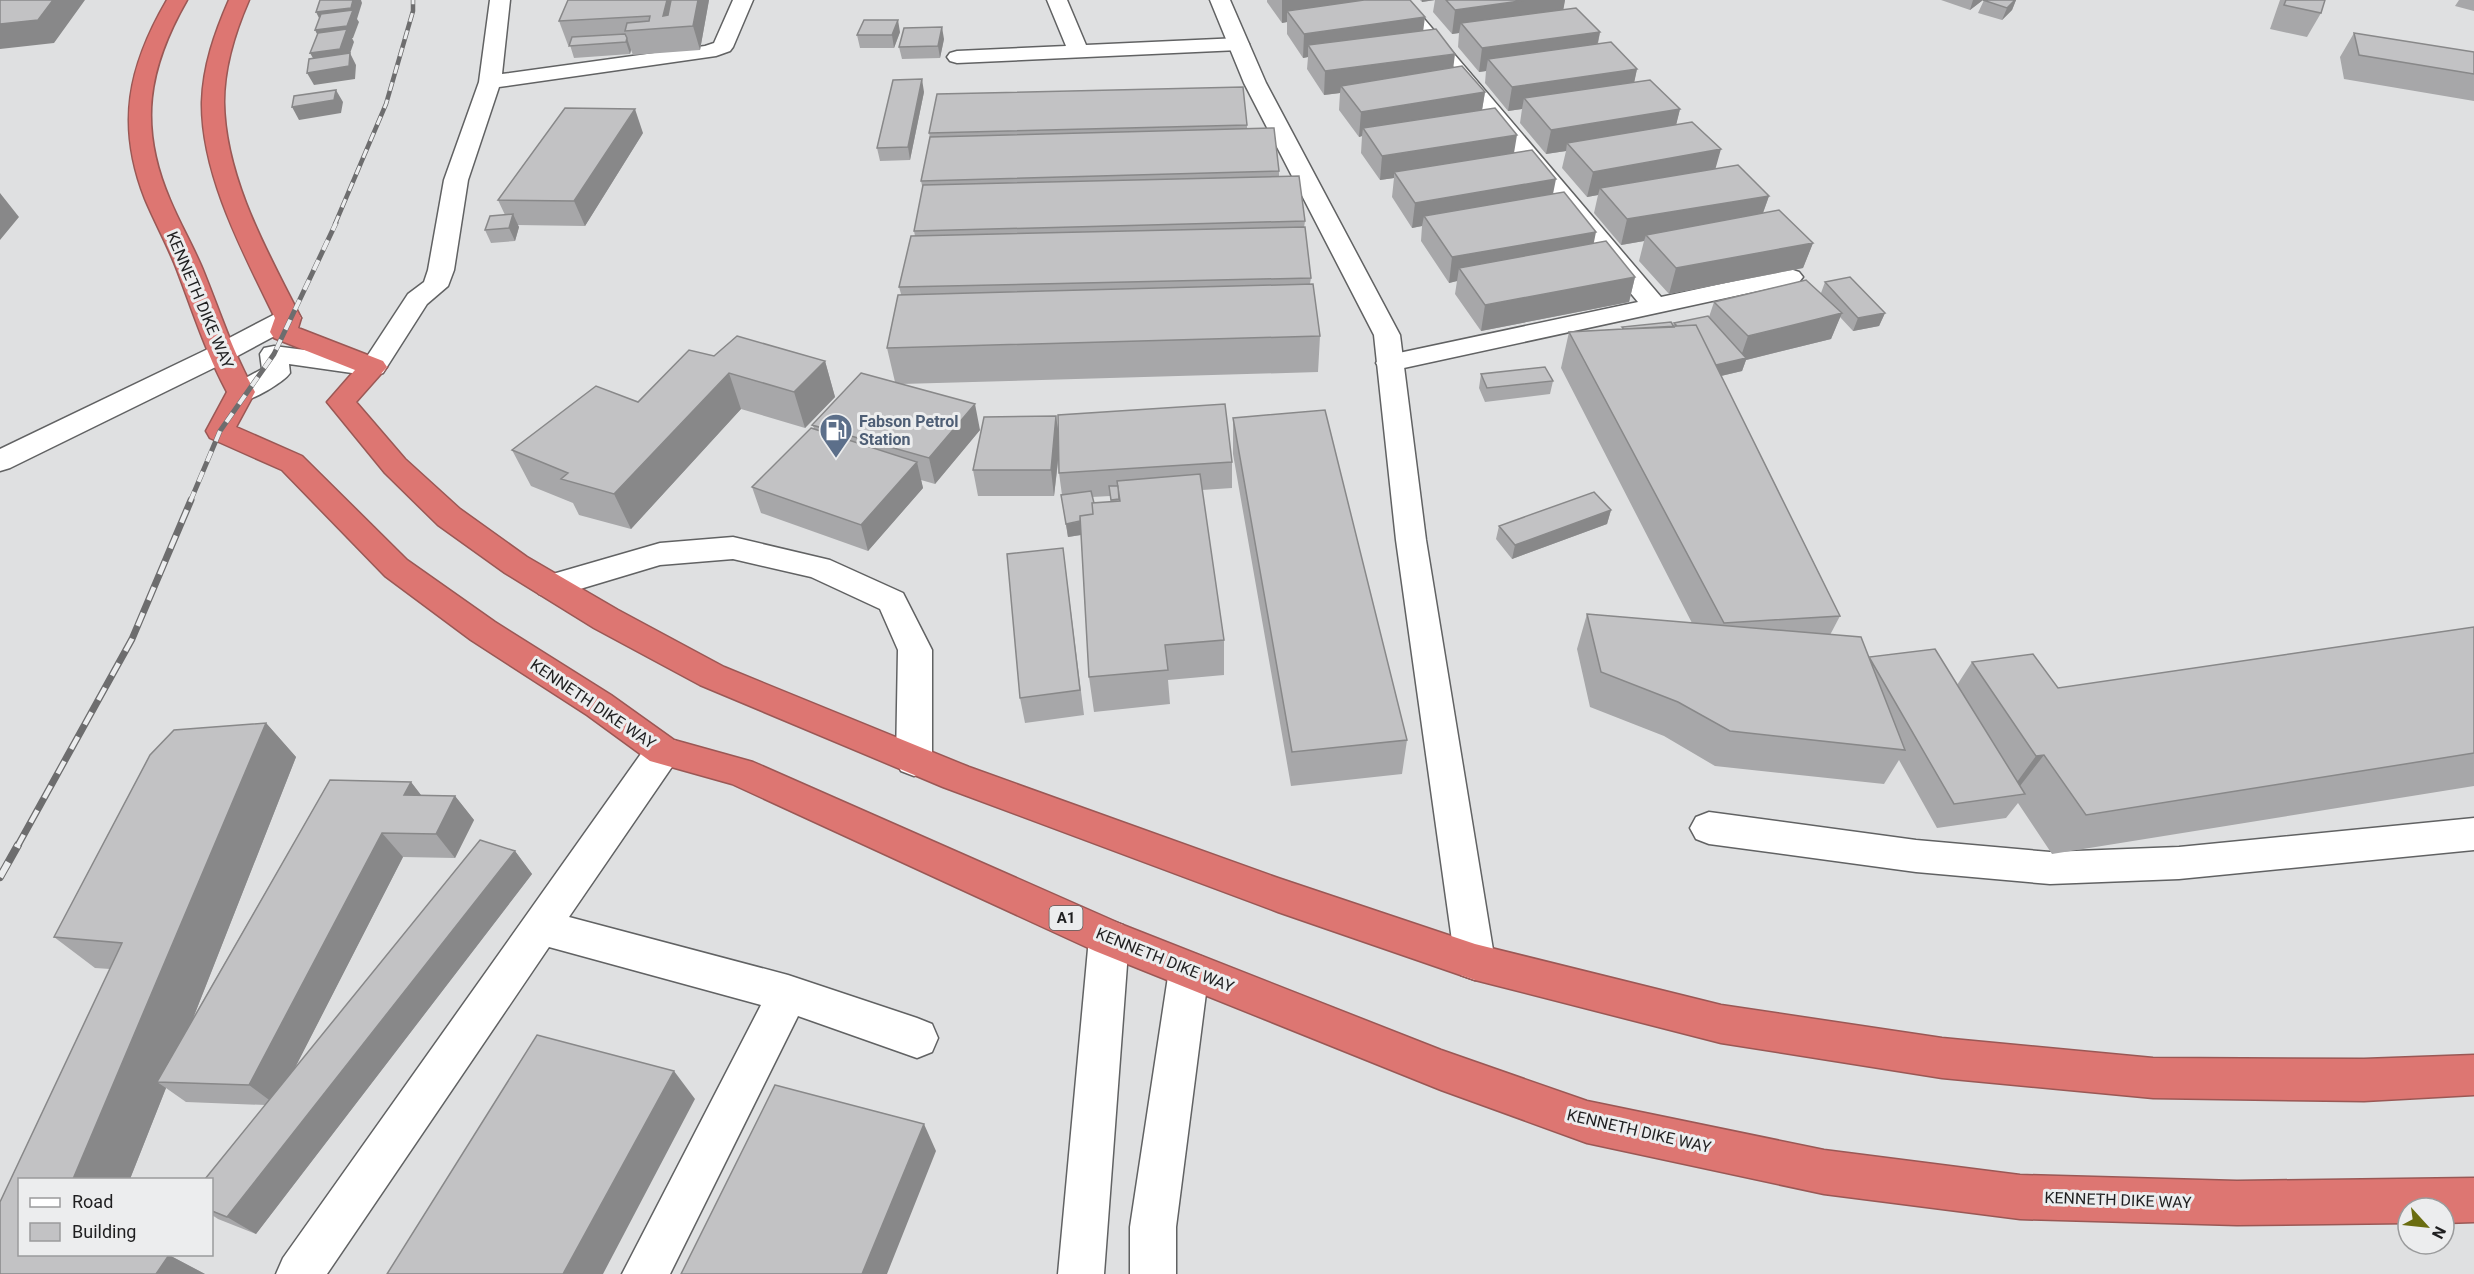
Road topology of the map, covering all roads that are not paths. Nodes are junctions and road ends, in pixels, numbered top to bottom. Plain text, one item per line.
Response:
1 (177, 0) edge
2 (239, 0) edge
3 (500, 0) edge
4 (743, 0) edge
5 (1057, 0) edge
6 (1220, 0) edge
7 (1398, 0) edge
8 (1239, 44) junction
9 (1079, 52) junction
10 (957, 57) dead end
11 (490, 82) junction
12 (1790, 277) edge
13 (1656, 307) junction
14 (288, 318) junction
15 (220, 354) junction
16 (1390, 363) junction
17 (374, 367) junction
18 (241, 392) junction
19 (0, 461) edge
20 (550, 586) junction
21 (663, 751) junction
22 (914, 761) junction
23 (1709, 828) dead end
24 (2474, 834) edge
25 (540, 927) junction
26 (1109, 938) junction
27 (1475, 962) junction
28 (1189, 970) junction
29 (788, 994) junction
30 (917, 1038) dead end
31 (2474, 1075) edge
32 (2474, 1200) edge
33 (299, 1274) edge
34 (645, 1274) edge
35 (1082, 1274) edge
36 (1153, 1274) edge

1 - 15 highway, KENNETH DIKE WAY
2 - 14 highway
3 - 11 street
4 - 11 street
5 - 9 street
6 - 8 street
7 - 13 street
8 - 9 street
8 - 16 street
9 - 10 street
11 - 17 street
12 - 13 street
13 - 16 street
14 - 15 street
14 - 17 highway
15 - 18 highway, KENNETH DIKE WAY
15 - 19 street
16 - 27 street
17 - 18 street
17 - 20 highway
18 - 21 highway, KENNETH DIKE WAY / A1
20 - 22 highway
20 - 22 street
21 - 25 street
21 - 26 highway, KENNETH DIKE WAY / A1
22 - 27 highway
23 - 24 street
25 - 29 street
25 - 33 street
26 - 28 highway, KENNETH DIKE WAY / A1
26 - 35 street
27 - 31 highway
28 - 32 highway, KENNETH DIKE WAY / A1
28 - 36 street
29 - 30 street
29 - 34 street

